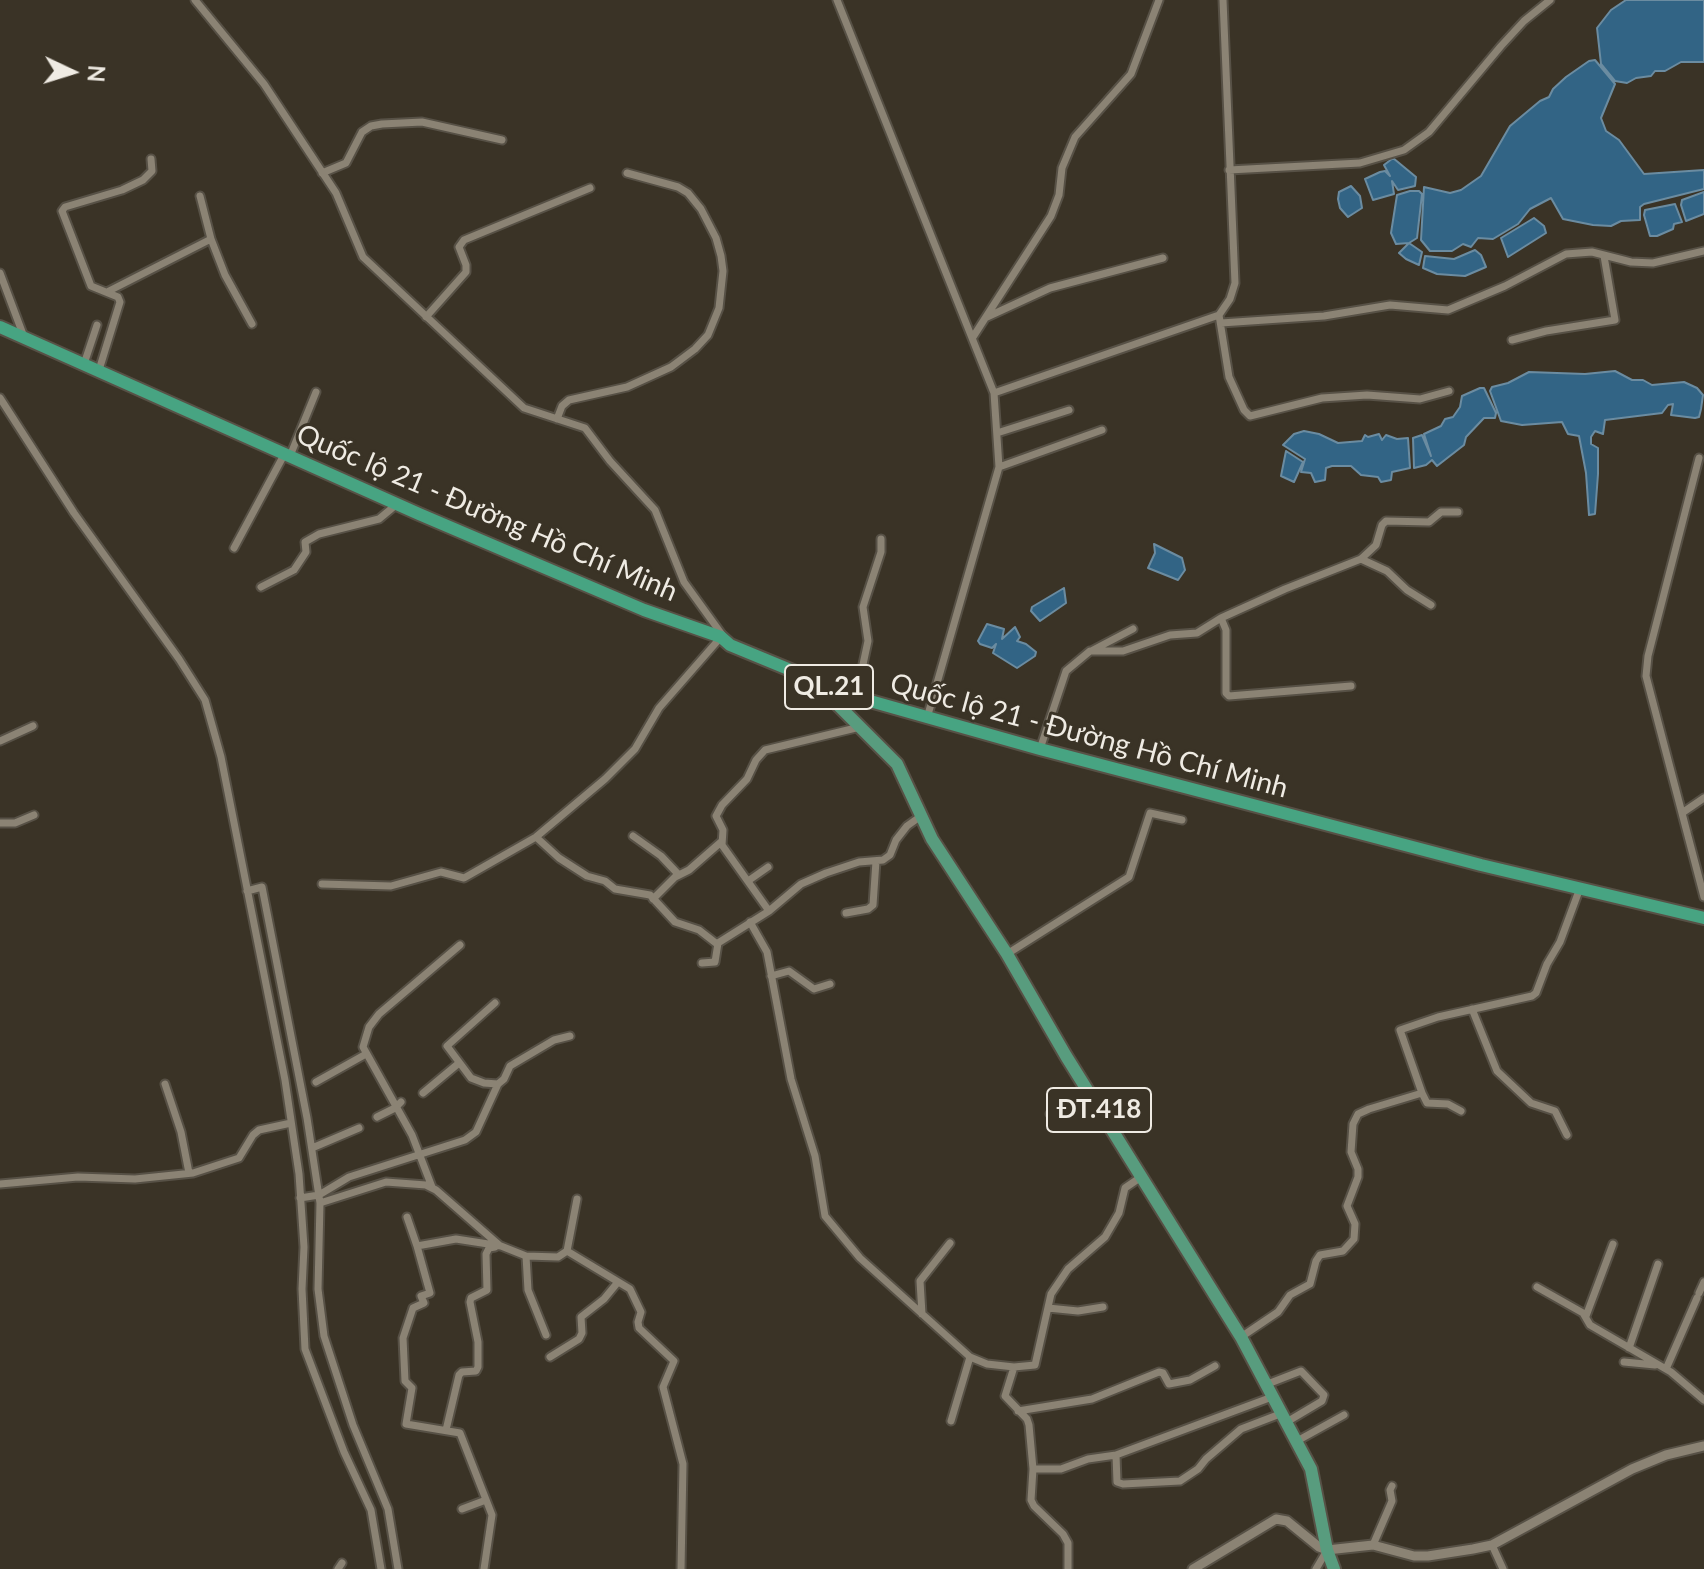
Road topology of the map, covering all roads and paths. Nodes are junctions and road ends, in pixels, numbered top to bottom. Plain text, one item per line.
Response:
1 (195, 0) edge
2 (837, 0) edge
3 (1159, 0) edge
4 (1223, 0) edge
5 (1550, 0) edge
6 (502, 140) dead end
7 (151, 159) dead end
8 (1229, 170) junction
9 (322, 173) junction
10 (627, 173) dead end
11 (590, 188) dead end
12 (200, 196) dead end
13 (211, 239) junction
14 (1704, 251) edge
15 (1604, 256) junction
16 (1163, 258) dead end
17 (0, 273) edge
18 (107, 292) junction
19 (426, 317) junction
20 (985, 318) junction
21 (1220, 319) junction
22 (252, 324) dead end
23 (97, 325) dead end
24 (0, 327) edge
25 (24, 337) junction
26 (973, 337) junction
27 (1512, 340) dead end
28 (84, 364) junction
29 (99, 370) junction
30 (1449, 391) dead end
31 (316, 392) dead end
32 (994, 393) junction
33 (0, 398) edge
34 (1069, 410) dead end
35 (557, 419) junction
36 (1102, 430) dead end
37 (997, 433) junction
38 (288, 454) junction
39 (1699, 458) dead end
40 (999, 467) junction
41 (397, 504) junction
42 (1458, 512) dead end
43 (881, 539) dead end
44 (234, 548) dead end
45 (1361, 559) junction
46 (261, 587) dead end
47 (1431, 605) dead end
48 (1221, 618) junction
49 (1133, 629) dead end
50 (726, 641) junction
51 (1090, 651) junction
52 (813, 680) junction
53 (1351, 686) dead end
54 (856, 697) junction
55 (927, 718) junction
56 (33, 726) dead end
57 (860, 727) junction
58 (0, 741) edge
59 (1040, 749) junction
60 (1704, 798) edge
61 (1682, 813) junction
62 (34, 815) dead end
63 (921, 816) junction
64 (1182, 820) dead end
65 (0, 823) edge
66 (633, 836) dead end
67 (536, 837) junction
68 (721, 842) junction
69 (876, 861) junction
70 (768, 867) dead end
71 (678, 874) junction
72 (748, 881) junction
73 (322, 884) dead end
74 (1580, 888) junction
75 (247, 891) junction
76 (1704, 897) edge
77 (653, 899) junction
78 (769, 911) junction
79 (846, 913) dead end
80 (1704, 918) edge
81 (750, 922) junction
82 (717, 944) junction
83 (460, 945) dead end
84 (1007, 954) junction
85 (702, 963) dead end
86 (771, 976) junction
87 (830, 984) dead end
88 (495, 1003) dead end
89 (1472, 1009) junction
90 (570, 1036) dead end
91 (366, 1054) junction
92 (459, 1063) junction
93 (316, 1082) dead end
94 (165, 1084) dead end
95 (498, 1084) junction
96 (423, 1093) dead end
97 (1422, 1093) junction
98 (398, 1105) junction
99 (1461, 1111) dead end
100 (1100, 1112) junction
101 (1050, 1114) dead end
102 (377, 1117) dead end
103 (291, 1123) junction
104 (359, 1128) dead end
105 (1567, 1135) dead end
106 (312, 1148) junction
107 (418, 1153) junction
108 (189, 1173) junction
109 (1141, 1177) junction
110 (0, 1184) edge
111 (432, 1187) junction
112 (300, 1198) junction
113 (320, 1199) junction
114 (577, 1199) dead end
115 (407, 1217) dead end
116 (950, 1243) dead end
117 (1613, 1244) dead end
118 (417, 1246) junction
119 (501, 1246) junction
120 (567, 1251) junction
121 (526, 1256) junction
122 (1658, 1264) dead end
123 (618, 1282) junction
124 (1704, 1282) edge
125 (1537, 1287) dead end
126 (1103, 1307) dead end
127 (1048, 1308) junction
128 (922, 1314) junction
129 (1586, 1316) junction
130 (546, 1335) dead end
131 (1241, 1337) junction
132 (1629, 1348) junction
133 (550, 1357) dead end
134 (970, 1357) junction
135 (1624, 1362) dead end
136 (1657, 1365) junction
137 (1215, 1366) dead end
138 (1014, 1367) junction
139 (1666, 1369) junction
140 (1265, 1385) junction
141 (1272, 1397) junction
142 (1704, 1400) edge
143 (1018, 1411) junction
144 (1344, 1415) dead end
145 (1283, 1418) junction
146 (951, 1421) dead end
147 (446, 1430) junction
148 (1297, 1441) junction
149 (1704, 1446) edge
150 (1116, 1455) junction
151 (1033, 1469) junction
152 (1392, 1486) dead end
153 (486, 1500) junction
154 (462, 1509) dead end
155 (1373, 1545) junction
156 (1492, 1545) junction
157 (1327, 1550) junction
158 (381, 1569) edge
159 (398, 1569) edge
160 (484, 1569) edge
161 (681, 1569) edge
162 (1068, 1569) edge
163 (1193, 1569) edge
164 (1316, 1569) edge
165 (1334, 1569) edge
166 (1503, 1569) edge

1 - 9 street
2 - 26 street
3 - 20 street
4 - 8 street
5 - 8 street
6 - 9 street
7 - 18 street
8 - 21 street
9 - 19 street
10 - 35 street
11 - 19 street
12 - 13 street
13 - 18 street
13 - 22 street
14 - 15 street
15 - 21 street
15 - 27 street
16 - 20 street
17 - 25 street
18 - 29 street
19 - 35 street
20 - 26 street
21 - 30 street
21 - 32 street
23 - 28 street
24 - 25 highway, Quốc lộ 21 - Đường Hồ Chí Minh / QL.21
25 - 28 highway, Quốc lộ 21 - Đường Hồ Chí Minh / QL.21
26 - 32 street
28 - 29 highway, Quốc lộ 21 - Đường Hồ Chí Minh / QL.21
29 - 38 highway, Quốc lộ 21 - Đường Hồ Chí Minh / QL.21
31 - 38 street
32 - 37 street
33 - 75 street
34 - 37 street
35 - 50 street
36 - 40 street
37 - 40 street
38 - 41 highway, Quốc lộ 21 - Đường Hồ Chí Minh / QL.21
38 - 44 street
39 - 61 street
40 - 55 street
41 - 46 street
41 - 50 highway, Quốc lộ 21 - Đường Hồ Chí Minh / QL.21
42 - 45 street
43 - 54 street
45 - 47 street
45 - 48 street
48 - 51 street
48 - 53 street
49 - 51 street
50 - 52 highway, Quốc lộ 21 - Đường Hồ Chí Minh / QL.21
50 - 67 street
51 - 59 street
52 - 54 highway, Quốc lộ 21 - Đường Hồ Chí Minh / QL.21
52 - 57 main road, ĐT.418
54 - 55 highway, Quốc lộ 21 - Đường Hồ Chí Minh / QL.21
55 - 59 highway, Quốc lộ 21 - Đường Hồ Chí Minh / QL.21
56 - 58 street
57 - 63 main road, ĐT.418
57 - 68 street
59 - 74 highway, Quốc lộ 21 - Đường Hồ Chí Minh / QL.21
60 - 61 street
61 - 76 street
62 - 65 street
63 - 69 street
63 - 84 main road, ĐT.418
64 - 84 street
66 - 71 street
67 - 73 street
67 - 77 street
68 - 71 street
68 - 72 street
69 - 78 street
69 - 79 street
70 - 72 street
71 - 77 street
72 - 78 street
74 - 80 highway, Quốc lộ 21 - Đường Hồ Chí Minh / QL.21
74 - 89 street
75 - 103 street
75 - 106 street
77 - 82 street
78 - 81 street
81 - 82 street
81 - 86 street
82 - 85 street
83 - 91 street
84 - 100 main road, ĐT.418
86 - 87 street
86 - 128 street
88 - 92 street
89 - 97 street
89 - 105 street
90 - 95 street
91 - 93 street
91 - 98 street
92 - 95 street
92 - 96 street
94 - 108 street
95 - 107 street
97 - 99 street
97 - 131 street
98 - 102 street
98 - 107 street
100 - 101 street
100 - 109 main road, ĐT.418
103 - 108 street
103 - 112 street
104 - 106 street
106 - 113 street
107 - 111 street
107 - 113 street
108 - 110 street
109 - 127 street
109 - 131 main road, ĐT.418
111 - 113 street
111 - 119 street
112 - 113 street
112 - 158 street
113 - 159 street
114 - 120 street
115 - 118 street
116 - 128 street
117 - 129 street
118 - 119 street
118 - 147 street
119 - 121 street
119 - 147 street
120 - 121 street
120 - 123 street
121 - 130 street
122 - 132 street
123 - 133 street
123 - 161 street
124 - 139 street
125 - 129 street
126 - 127 street
127 - 138 street
128 - 134 street
129 - 132 street
131 - 140 main road, ĐT.418
132 - 136 street
134 - 138 street
134 - 146 street
135 - 136 street
136 - 139 street
137 - 143 street
138 - 143 street
139 - 142 street
140 - 141 main road, ĐT.418
140 - 145 street
141 - 145 main road, ĐT.418
141 - 150 street
143 - 151 street
144 - 148 street
145 - 148 main road, ĐT.418
145 - 150 street
147 - 153 street
148 - 157 main road, ĐT.418
149 - 156 street
150 - 151 street
151 - 162 street
152 - 155 street
153 - 154 street
153 - 160 street
155 - 156 street
155 - 157 street
156 - 166 street
157 - 163 street
157 - 164 street
157 - 165 main road, ĐT.418

